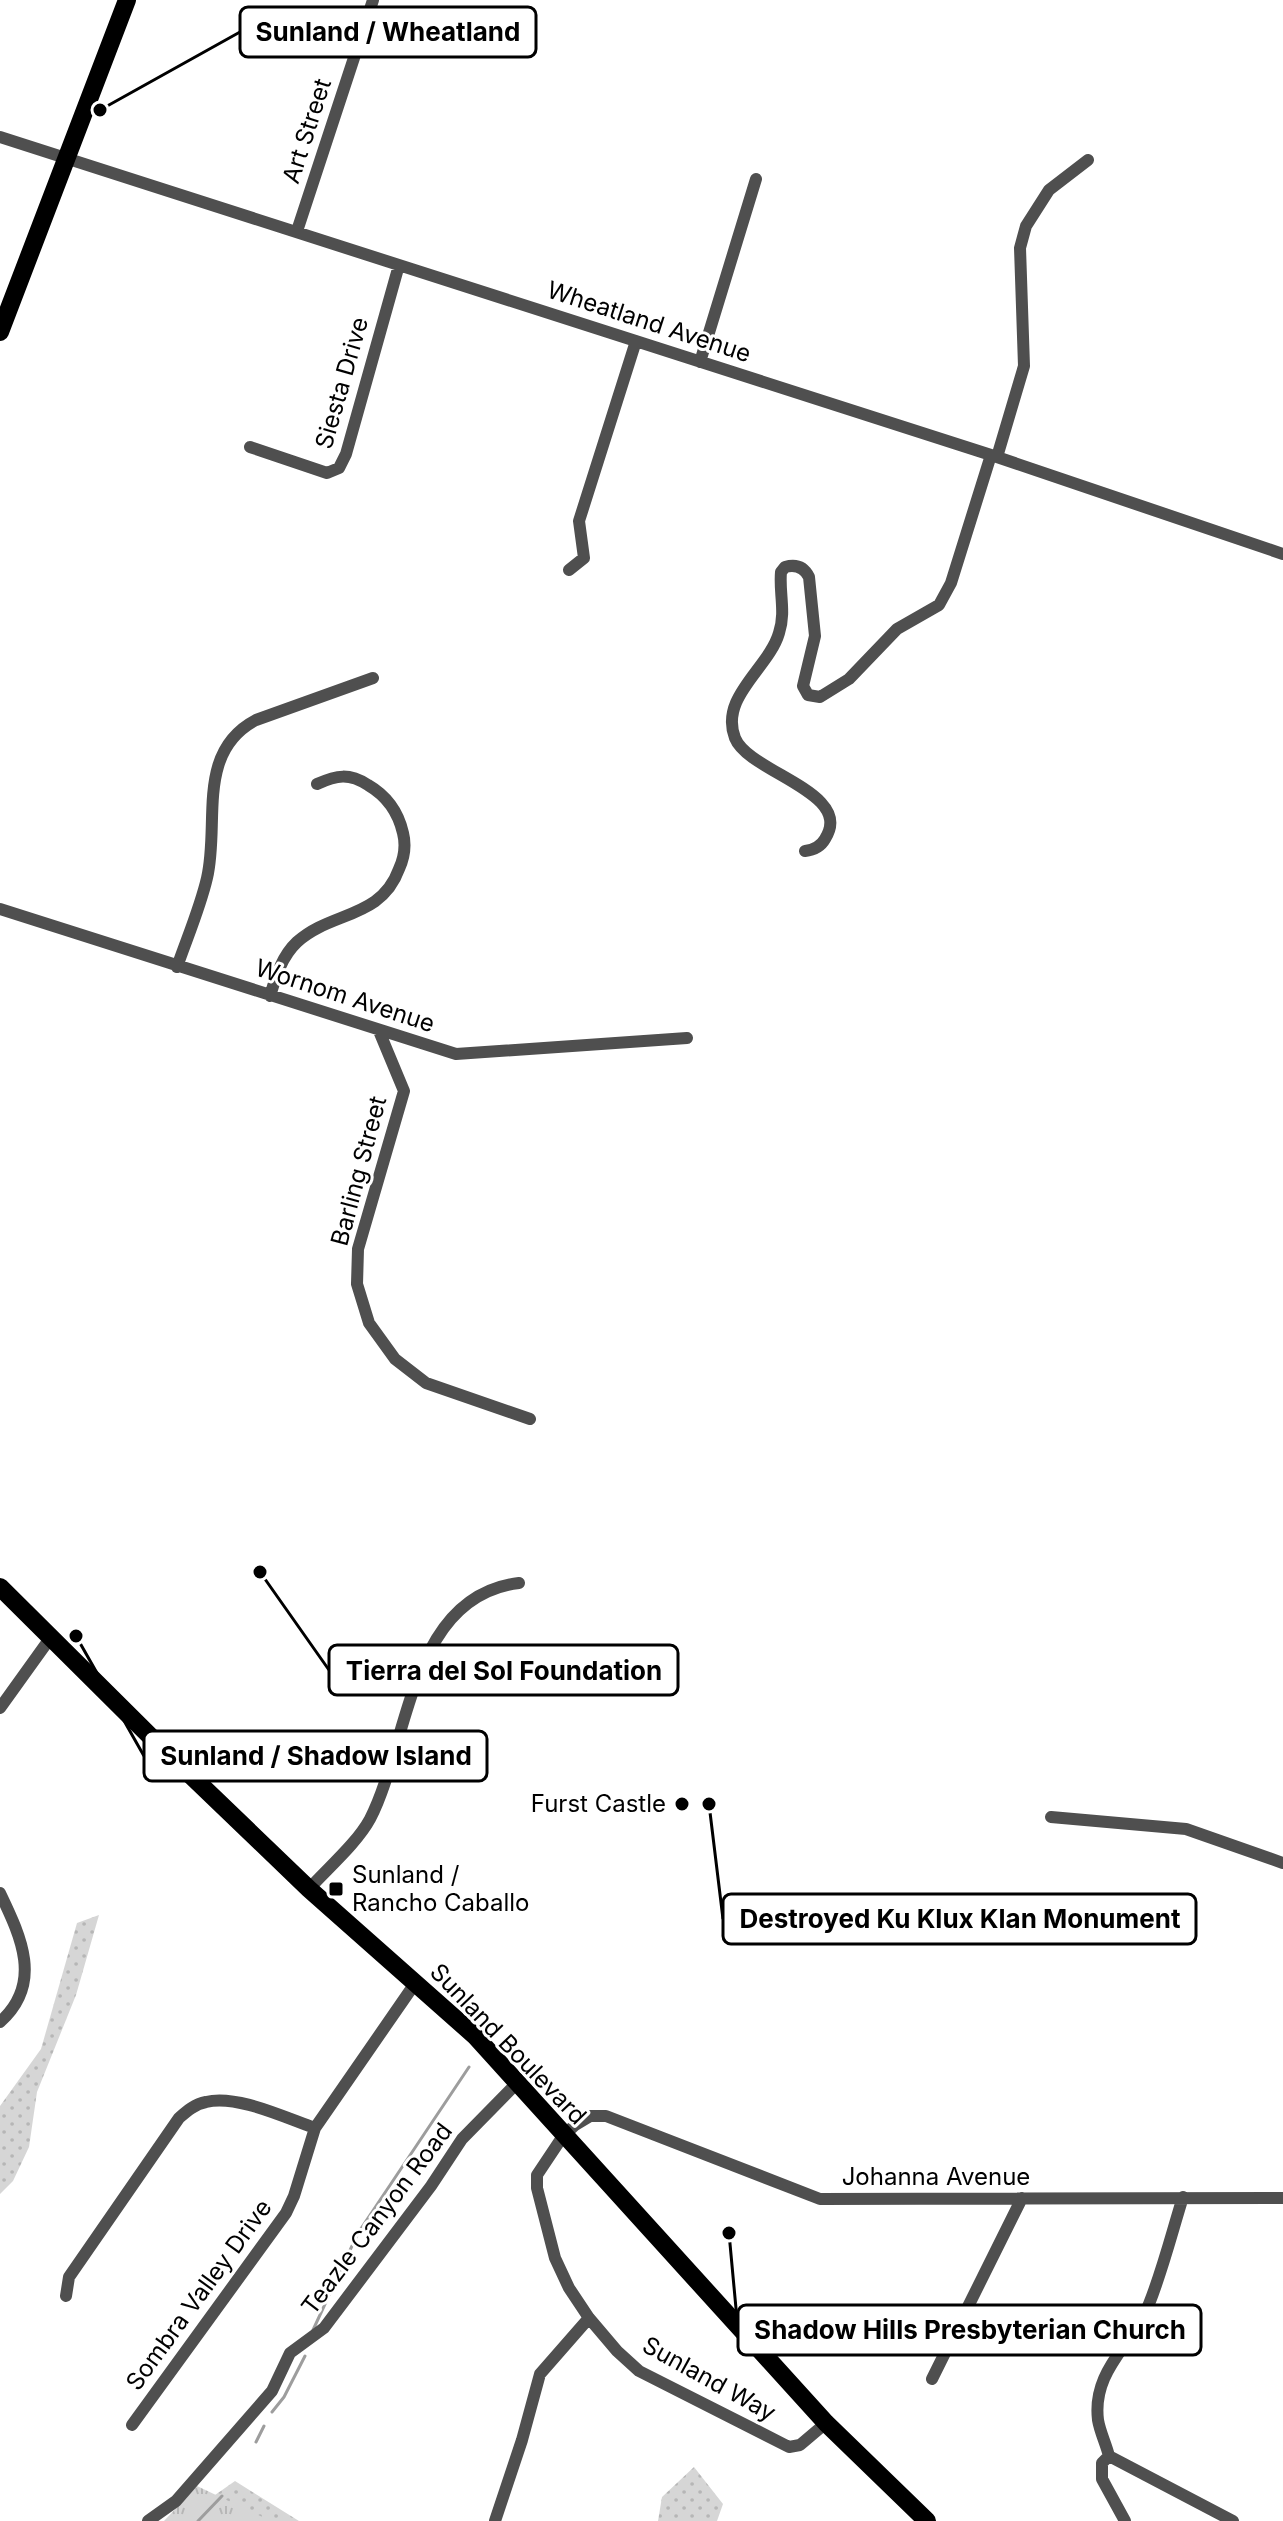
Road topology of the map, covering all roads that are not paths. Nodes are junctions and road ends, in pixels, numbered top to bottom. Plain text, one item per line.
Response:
1 (127, 0) edge
2 (373, 0) edge
3 (0, 137) edge
4 (66, 158) junction
5 (1088, 160) dead end
6 (756, 179) dead end
7 (297, 231) junction
8 (399, 265) junction
9 (0, 332) edge
10 (636, 341) junction
11 (700, 362) junction
12 (250, 447) dead end
13 (994, 456) junction
14 (1283, 554) edge
15 (569, 570) dead end
16 (373, 678) dead end
17 (317, 784) dead end
18 (805, 851) dead end
19 (0, 909) edge
20 (177, 967) junction
21 (270, 996) junction
22 (379, 1031) junction
23 (687, 1038) dead end
24 (530, 1419) dead end
25 (519, 1583) dead end
26 (0, 1587) edge
27 (51, 1637) junction
28 (0, 1708) edge
29 (1051, 1817) dead end
30 (1283, 1863) edge
31 (309, 1889) junction
32 (0, 1893) edge
33 (416, 1982) junction
34 (0, 2022) edge
35 (516, 2084) junction
36 (315, 2128) junction
37 (563, 2136) junction
38 (1183, 2197) junction
39 (1022, 2198) junction
40 (1283, 2198) edge
41 (66, 2296) dead end
42 (589, 2318) junction
43 (932, 2379) dead end
44 (826, 2423) junction
45 (132, 2425) dead end
46 (1109, 2456) junction
47 (148, 2521) edge
48 (495, 2521) edge
49 (927, 2521) edge
50 (1125, 2521) edge
51 (1233, 2521) edge

1 - 4 main road
2 - 7 street, Art Street
3 - 4 street, Wheatland Avenue
4 - 7 street, Wheatland Avenue
4 - 9 main road
5 - 13 street
6 - 11 street
7 - 8 street, Wheatland Avenue
8 - 10 street, Wheatland Avenue
8 - 12 street, Siesta Drive
10 - 11 street, Wheatland Avenue
10 - 15 street
11 - 13 street, Wheatland Avenue
13 - 14 street, Wheatland Avenue
13 - 18 street
16 - 20 street
17 - 21 street
19 - 20 street, Wornom Avenue
20 - 21 street, Wornom Avenue
21 - 22 street, Wornom Avenue
22 - 23 street, Wornom Avenue
22 - 24 street, Barling Street
25 - 31 street
26 - 27 main road, Sunland Boulevard
27 - 28 street
27 - 31 main road, Sunland Boulevard
29 - 30 street
31 - 33 main road, Sunland Boulevard
32 - 34 street
33 - 35 main road, Sunland Boulevard
33 - 36 street, Sombra Valley Drive
35 - 37 main road, Sunland Boulevard
35 - 47 street, Teazle Canyon Road
36 - 41 street
36 - 45 street, Sombra Valley Drive
37 - 39 street, Johanna Avenue
37 - 42 street, Sunland Way
37 - 44 main road, Sunland Boulevard
38 - 39 street, Johanna Avenue
38 - 40 street, Johanna Avenue
38 - 46 street
39 - 43 street
42 - 44 street, Sunland Way
42 - 48 street
44 - 49 main road, Sunland Boulevard
46 - 50 street
46 - 51 street

